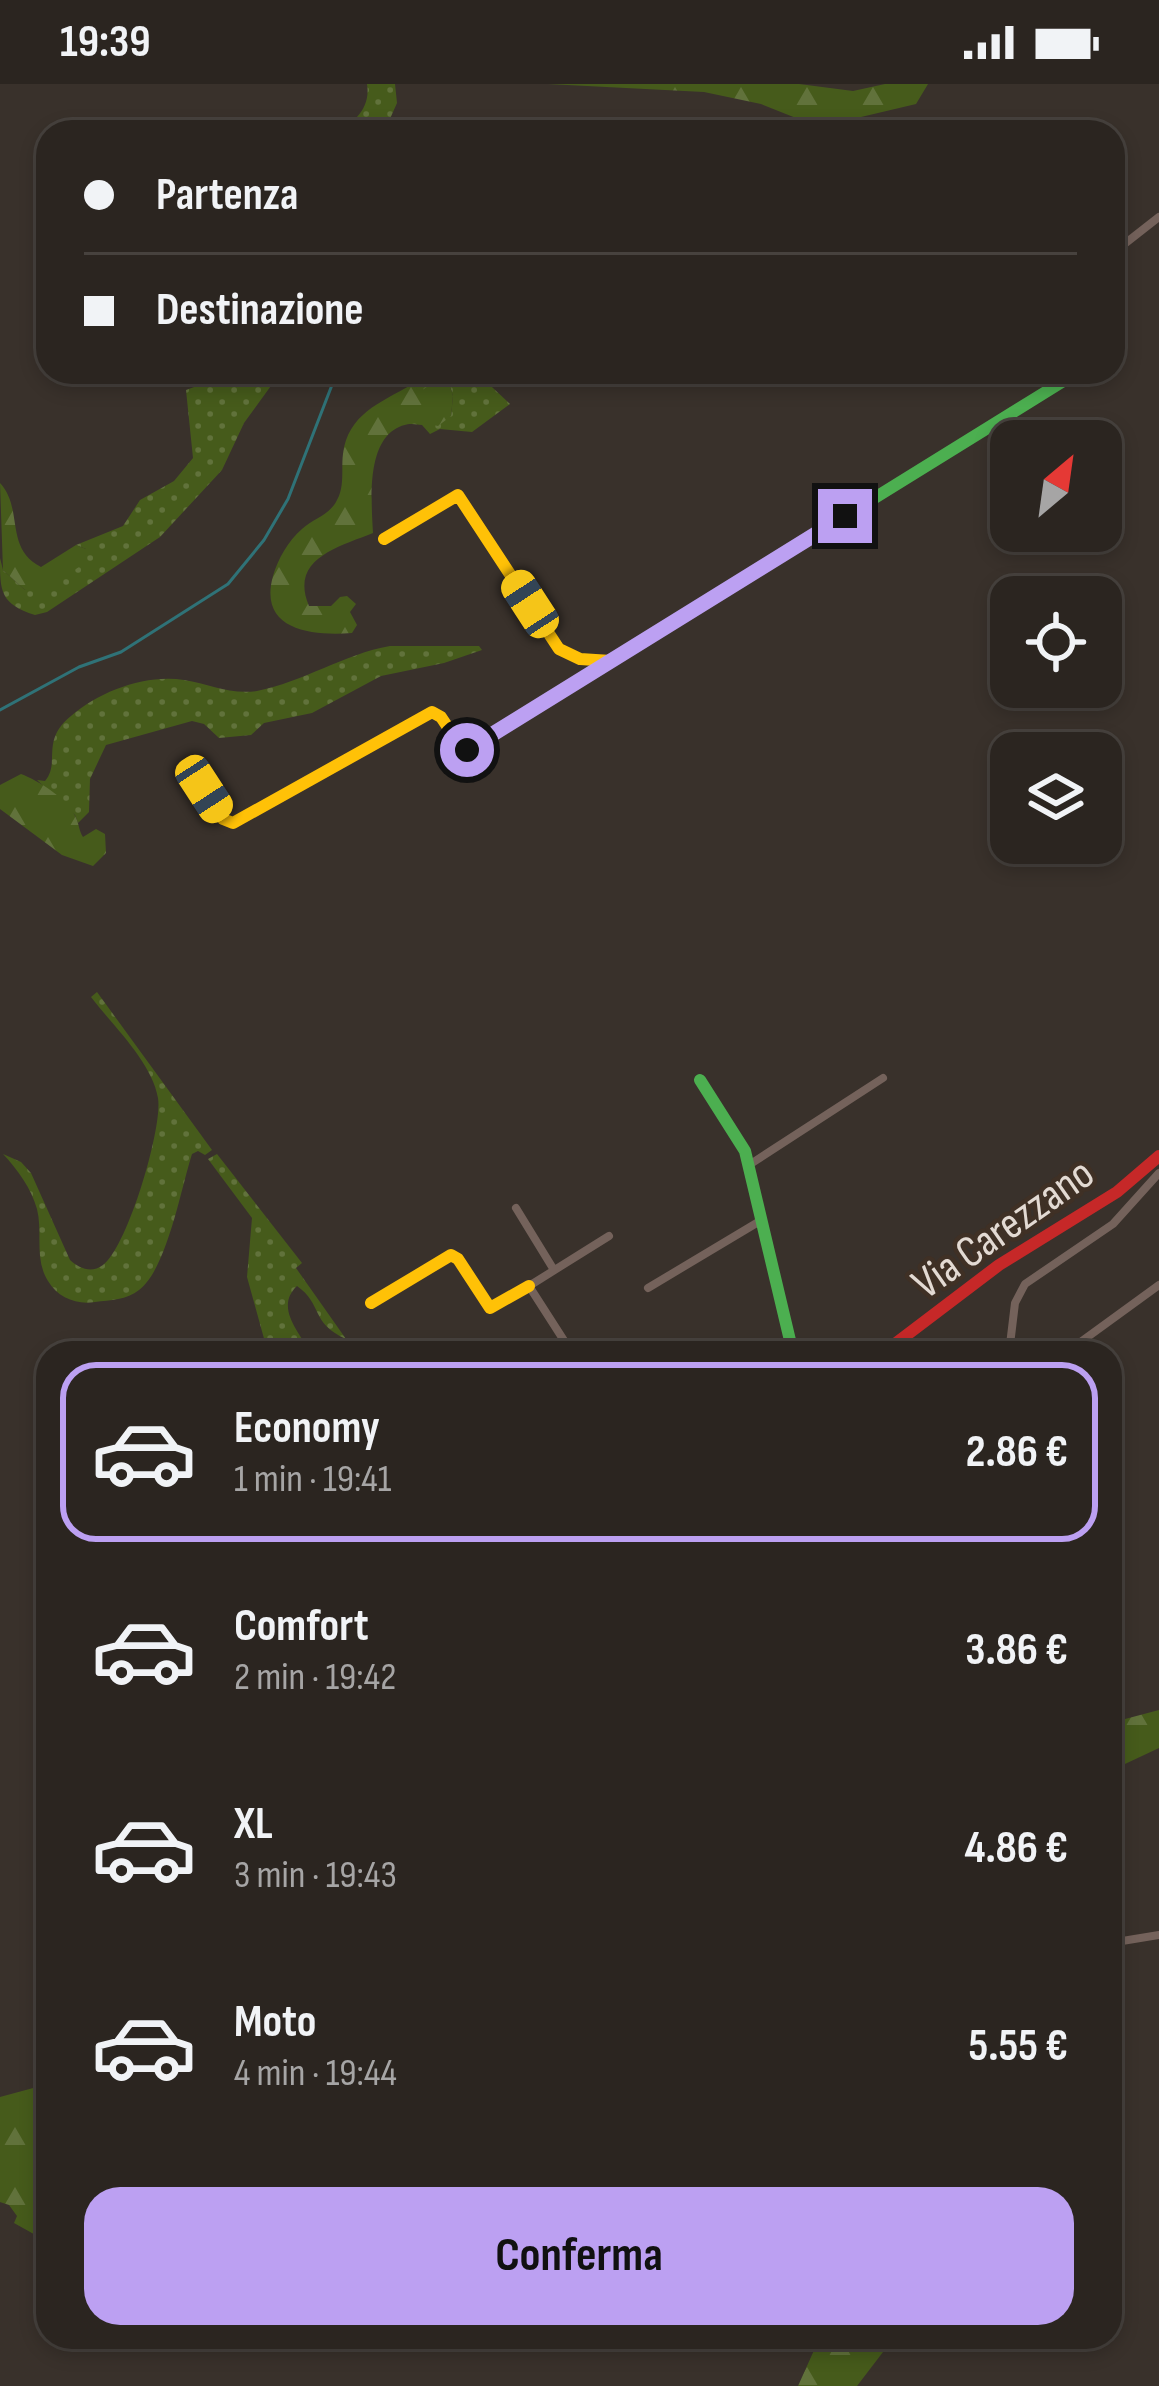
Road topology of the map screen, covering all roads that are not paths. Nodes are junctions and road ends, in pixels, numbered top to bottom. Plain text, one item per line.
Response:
1 (1159, 217) edge
2 (1125, 244) edge
3 (1059, 384) edge
4 (384, 539) dead end
5 (611, 661) junction
6 (204, 789) dead end
7 (883, 1078) dead end
8 (700, 1080) dead end
9 (1159, 1156) edge
10 (748, 1166) junction
11 (1159, 1173) edge
12 (516, 1208) dead end
13 (760, 1221) junction
14 (609, 1236) dead end
15 (554, 1270) junction
16 (1159, 1285) edge
17 (529, 1286) junction
18 (648, 1288) dead end
19 (371, 1304) dead end
20 (564, 1341) edge
21 (790, 1341) edge
22 (899, 1341) edge
23 (1011, 1341) edge
24 (1082, 1341) edge
25 (1159, 1935) edge
26 (1122, 1941) edge

1 - 2 street
3 - 5 street
4 - 5 street
5 - 6 street
7 - 10 street
8 - 10 street
9 - 22 street, Via Carezzano
10 - 13 street
11 - 23 street
12 - 15 street
13 - 18 street
13 - 21 street
14 - 15 street
15 - 17 street
16 - 24 street
17 - 19 street
17 - 20 street
25 - 26 street

